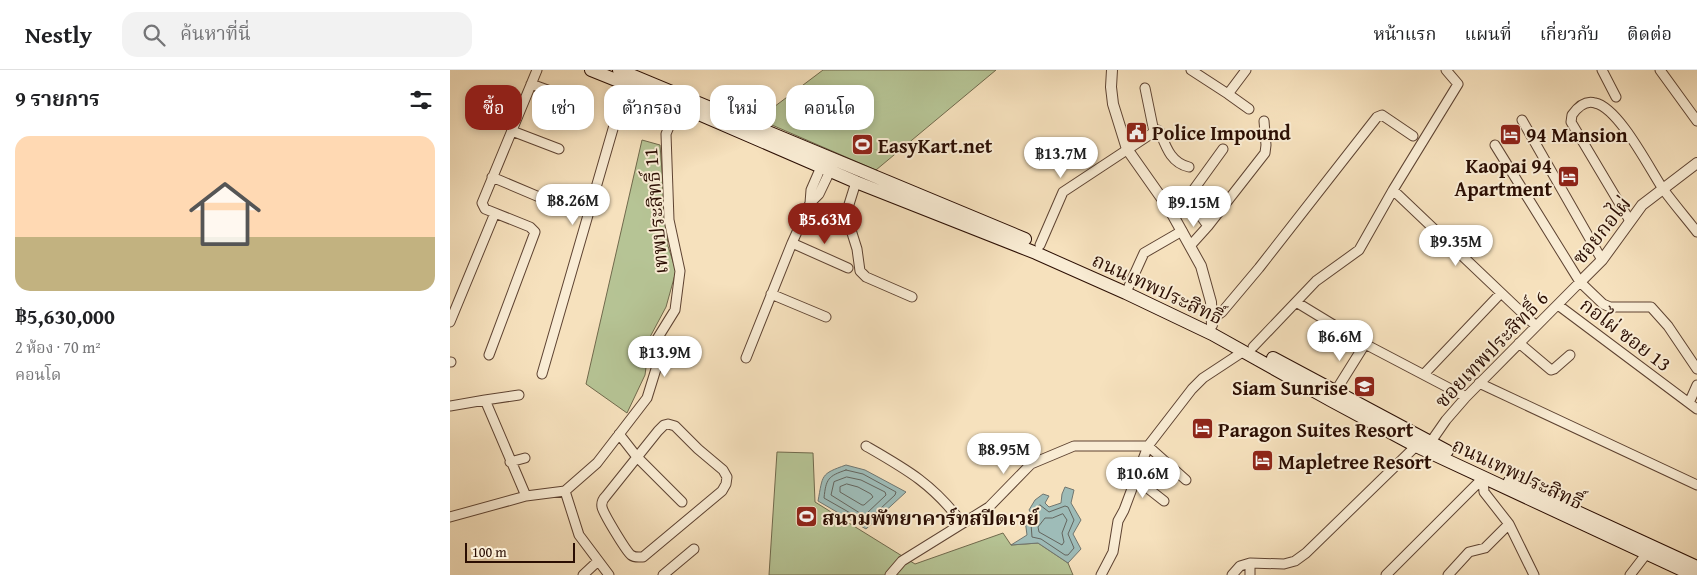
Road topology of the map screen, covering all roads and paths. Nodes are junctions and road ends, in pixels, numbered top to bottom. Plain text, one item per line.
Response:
1 (537, 70) edge
2 (591, 70) edge
3 (619, 70) edge
4 (1112, 70) edge
5 (1191, 70) edge
6 (1246, 70) edge
7 (1446, 70) edge
8 (1602, 70) edge
9 (1660, 70) edge
10 (531, 84) joint
11 (626, 84) joint
12 (1145, 88) dead end
13 (1228, 94) junction
14 (1616, 97) dead end
15 (1249, 109) dead end
16 (700, 115) edge
17 (1522, 120) dead end
18 (1264, 121) dead end
19 (1697, 121) edge
20 (668, 130) edge
21 (512, 131) junction
22 (1154, 132) junction
23 (1413, 136) dead end
24 (1495, 146) dead end
25 (1127, 148) junction
26 (559, 149) dead end
27 (1223, 149) dead end
28 (1697, 163) edge
29 (1189, 167) dead end
30 (825, 169) junction
31 (492, 177) junction
32 (856, 182) junction
33 (1393, 190) junction
34 (1664, 190) junction
35 (551, 202) dead end
36 (495, 213) junction
37 (1630, 221) junction
38 (1208, 226) junction
39 (1182, 231) junction
40 (1697, 232) edge
41 (792, 243) junction
42 (1040, 246) junction
43 (1190, 246) junction
44 (1602, 260) junction
45 (848, 268) dead end
46 (1580, 282) junction
47 (1129, 286) junction
48 (1501, 293) junction
49 (771, 294) junction
50 (912, 297) dead end
51 (1296, 302) junction
52 (1558, 305) junction
53 (826, 317) dead end
54 (450, 322) edge
55 (1211, 325) junction
56 (1536, 326) junction
57 (1520, 343) junction
58 (1365, 344) junction
59 (1248, 349) junction
60 (489, 355) dead end
61 (1570, 355) dead end
62 (746, 358) dead end
63 (1697, 369) edge
64 (542, 374) dead end
65 (1424, 374) junction
66 (1479, 383) junction
67 (1697, 385) edge
68 (1335, 392) junction
69 (519, 395) dead end
70 (1466, 396) junction
71 (484, 400) junction
72 (1689, 402) junction
73 (450, 406) edge
74 (1697, 409) edge
75 (619, 434) junction
76 (1430, 443) junction
77 (866, 446) dead end
78 (1148, 446) junction
79 (1416, 446) junction
80 (638, 457) junction
81 (525, 458) dead end
82 (510, 462) junction
83 (1482, 478) junction
84 (1136, 479) junction
85 (1186, 480) dead end
86 (1697, 485) edge
87 (565, 491) junction
88 (526, 496) junction
89 (1164, 501) dead end
90 (682, 502) dead end
91 (450, 517) edge
92 (962, 523) junction
93 (1509, 524) junction
94 (694, 549) dead end
95 (1647, 553) junction
96 (598, 561) junction
97 (1250, 563) junction
98 (1697, 567) edge
99 (583, 575) edge
100 (609, 575) edge
101 (663, 575) edge
102 (890, 575) edge
103 (1101, 575) edge
104 (1232, 575) edge
105 (1250, 575) edge
106 (1386, 575) edge
107 (1448, 575) edge
108 (1534, 575) edge
109 (1630, 575) edge
110 (1693, 575) edge

1 - 10 street
2 - 11 main road, ถนนเทพประสิทธิ์
3 - 42 main road, ถนนเทพประสิทธิ์
4 - 25 street
5 - 13 street
6 - 13 street
7 - 33 street
8 - 14 street
9 - 19 street
10 - 21 street
11 - 64 street
12 - 22 street
13 - 15 street
16 - 30 main road, ถนนเทพประสิทธิ์
17 - 44 street
18 - 38 street
20 - 75 street, เทพประสิทธิ์ 11
21 - 26 street
21 - 31 street
22 - 25 street
22 - 29 street
23 - 55 street
24 - 46 street
25 - 39 street
25 - 42 street
27 - 38 street
28 - 34 street, ซอยกอไผ่
30 - 32 main road, ถนนเทพประสิทธิ์
30 - 41 street
31 - 35 street
31 - 36 street
32 - 50 street
32 - 55 main road, ถนนเทพประสิทธิ์
33 - 48 street
33 - 51 street
34 - 37 street, ซอยกอไผ่
34 - 37 street
34 - 40 street
36 - 54 street
36 - 60 street
37 - 44 street, ซอยกอไผ่
38 - 43 street
39 - 43 street
39 - 47 street
41 - 45 street
41 - 49 street
42 - 47 main road, ถนนเทพประสิทธิ์
43 - 55 street
44 - 46 street, ซอยกอไผ่
46 - 52 street, ซอยเทพประสิทธิ์ 6
46 - 63 street
47 - 55 main road, ถนนเทพประสิทธิ์
48 - 56 street
48 - 65 street
49 - 53 street
49 - 62 street
51 - 58 street
51 - 59 street
52 - 56 street, ซอยเทพประสิทธิ์ 6
52 - 72 street, กอไผ่ ซอย 13
55 - 59 main road, ถนนเทพประสิทธิ์
56 - 57 street, ซอยเทพประสิทธิ์ 6
57 - 61 street
57 - 66 street, ซอยเทพประสิทธิ์ 6
58 - 65 street
58 - 68 street
59 - 68 main road, ถนนเทพประสิทธิ์
59 - 78 street
59 - 79 main road, ถนนเทพประสิทธิ์
65 - 70 street
66 - 70 street, ซอยเทพประสิทธิ์ 6
66 - 86 street
67 - 72 street
68 - 76 main road, ถนนเทพประสิทธิ์
69 - 71 street
70 - 76 street, ซอยเทพประสิทธิ์ 6
71 - 73 street
71 - 82 street
72 - 74 street, กอไผ่ ซอย 13
75 - 80 street
75 - 87 street, เทพประสิทธิ์ 11
76 - 79 main road
76 - 98 main road, ถนนเทพประสิทธิ์
77 - 92 street
78 - 84 street
78 - 85 street
78 - 92 street
79 - 83 main road, ถนนเทพประสิทธิ์
79 - 97 street
80 - 80 street
80 - 90 street
81 - 82 street
82 - 88 street
83 - 93 street
83 - 95 main road, ถนนเทพประสิทธิ์
83 - 106 street
84 - 89 street
84 - 103 street
87 - 88 street
87 - 96 street
88 - 91 street
92 - 102 street
93 - 107 street
93 - 108 street
94 - 101 street
95 - 109 street
95 - 110 main road, ถนนเทพประสิทธิ์
96 - 99 street
96 - 100 street
97 - 104 street
97 - 105 street

